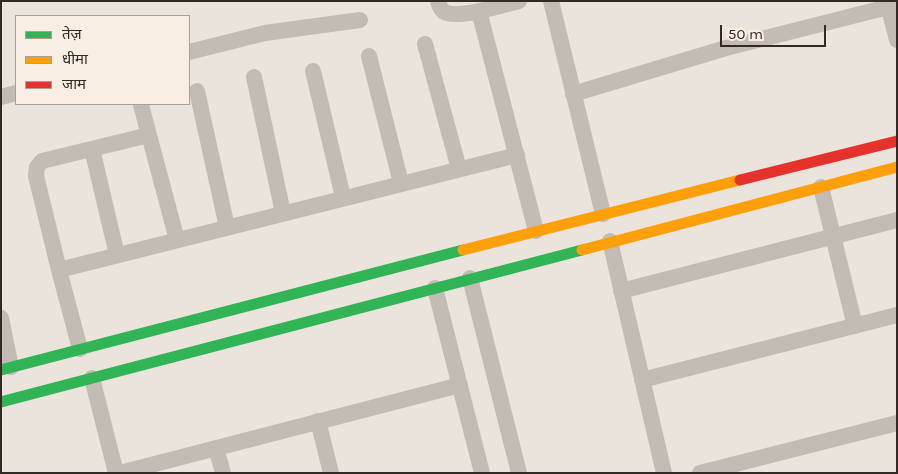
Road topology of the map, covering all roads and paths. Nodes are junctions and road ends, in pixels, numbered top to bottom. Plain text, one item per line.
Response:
1 (438, 1) edge
2 (519, 1) edge
3 (550, 1) edge
4 (888, 4) edge
5 (479, 11) junction
6 (360, 20) dead end
7 (897, 40) edge
8 (425, 44) dead end
9 (190, 52) edge
10 (369, 56) dead end
11 (313, 71) dead end
12 (254, 77) dead end
13 (197, 91) dead end
14 (15, 93) edge
15 (573, 94) junction
16 (1, 97) edge
17 (141, 105) edge
18 (149, 135) junction
19 (897, 140) edge
20 (92, 149) junction
21 (517, 155) junction
22 (897, 167) edge
23 (458, 169) junction
24 (401, 183) junction
25 (821, 187) junction
26 (343, 197) junction
27 (284, 213) junction
28 (603, 214) junction
29 (897, 220) edge
30 (227, 227) junction
31 (536, 231) junction
32 (833, 236) junction
33 (177, 240) junction
34 (610, 241) junction
35 (117, 255) junction
36 (59, 270) junction
37 (470, 278) junction
38 (434, 288) junction
39 (621, 291) junction
40 (897, 316) edge
41 (1, 318) edge
42 (855, 326) junction
43 (80, 349) junction
44 (6, 369) edge
45 (92, 378) junction
46 (642, 380) junction
47 (460, 384) junction
48 (1, 402) edge
49 (318, 421) junction
50 (897, 423) edge
51 (216, 448) junction
52 (118, 473) edge
53 (223, 473) edge
54 (331, 473) edge
55 (482, 473) edge
56 (518, 473) edge
57 (664, 473) edge
58 (700, 473) edge

1 - 5 street
2 - 5 street
3 - 15 street
4 - 7 street
4 - 15 street
5 - 21 street
6 - 9 street
8 - 23 street
10 - 24 street
11 - 26 street
12 - 27 street
13 - 30 street
14 - 16 street
15 - 28 street
17 - 18 street
18 - 20 street
18 - 33 street
19 - 28 street
20 - 35 street
20 - 36 street
21 - 23 street
21 - 31 street
22 - 25 street
23 - 24 street
24 - 26 street
25 - 32 street
25 - 34 street
26 - 27 street
27 - 30 street
28 - 31 street
29 - 32 street
30 - 33 street
31 - 43 street
32 - 39 street
32 - 42 street
33 - 35 street
34 - 37 street
34 - 39 street
35 - 36 street
36 - 43 street
37 - 38 street
37 - 56 street
38 - 45 street
38 - 47 street
39 - 46 street
40 - 42 street
41 - 44 street
42 - 46 street
43 - 44 street
45 - 48 street
45 - 52 street
46 - 57 street
47 - 49 street
47 - 55 street
49 - 51 street
49 - 54 street
50 - 58 street
51 - 52 street
51 - 53 street

